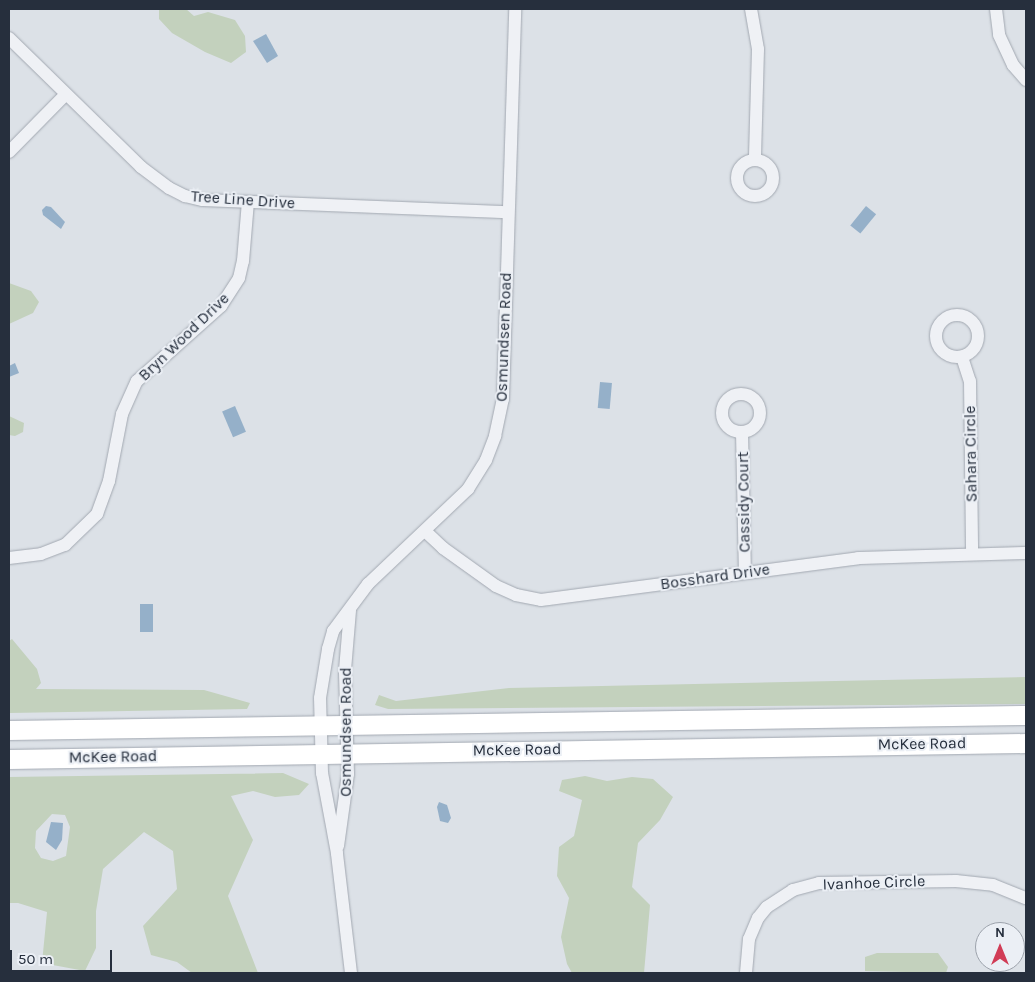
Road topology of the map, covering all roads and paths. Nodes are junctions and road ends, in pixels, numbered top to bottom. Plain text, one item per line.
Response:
1 (516, 9) edge
2 (751, 9) edge
3 (996, 9) edge
4 (9, 38) edge
5 (1026, 80) edge
6 (65, 95) junction
7 (9, 152) edge
8 (755, 159) dead end
9 (248, 202) junction
10 (508, 212) junction
11 (962, 357) dead end
12 (742, 432) dead end
13 (425, 530) junction
14 (1026, 553) edge
15 (972, 554) junction
16 (9, 558) edge
17 (745, 572) junction
18 (350, 610) junction
19 (1026, 715) edge
20 (348, 724) junction
21 (321, 725) junction
22 (9, 730) edge
23 (1026, 743) edge
24 (348, 753) junction
25 (321, 754) junction
26 (9, 759) edge
27 (337, 853) junction
28 (1026, 898) edge
29 (351, 973) edge
30 (746, 973) edge

1 - 10 street, Osmundsen Road
2 - 8 street
3 - 5 street
4 - 6 street, Tree Line Drive
6 - 7 street
6 - 9 street, Tree Line Drive
9 - 10 street, Tree Line Drive
9 - 16 street, Bryn Wood Drive
10 - 13 street, Osmundsen Road
11 - 15 street, Sahara Circle
12 - 17 street, Cassidy Court
13 - 17 street, Bosshard Drive
13 - 18 street, Osmundsen Road
14 - 15 street, Bosshard Drive
15 - 17 street, Bosshard Drive
18 - 20 street, Osmundsen Road
18 - 21 street, Osmundsen Road
19 - 20 main road, McKee Road
20 - 21 main road, McKee Road
20 - 24 street, Osmundsen Road
21 - 22 main road, McKee Road
21 - 25 street, Osmundsen Road
23 - 24 main road, McKee Road
24 - 25 main road, McKee Road
24 - 27 street, Osmundsen Road
25 - 26 main road, McKee Road
25 - 27 street, Osmundsen Road
27 - 29 street, Osmundsen Road
28 - 30 street, Ivanhoe Circle

